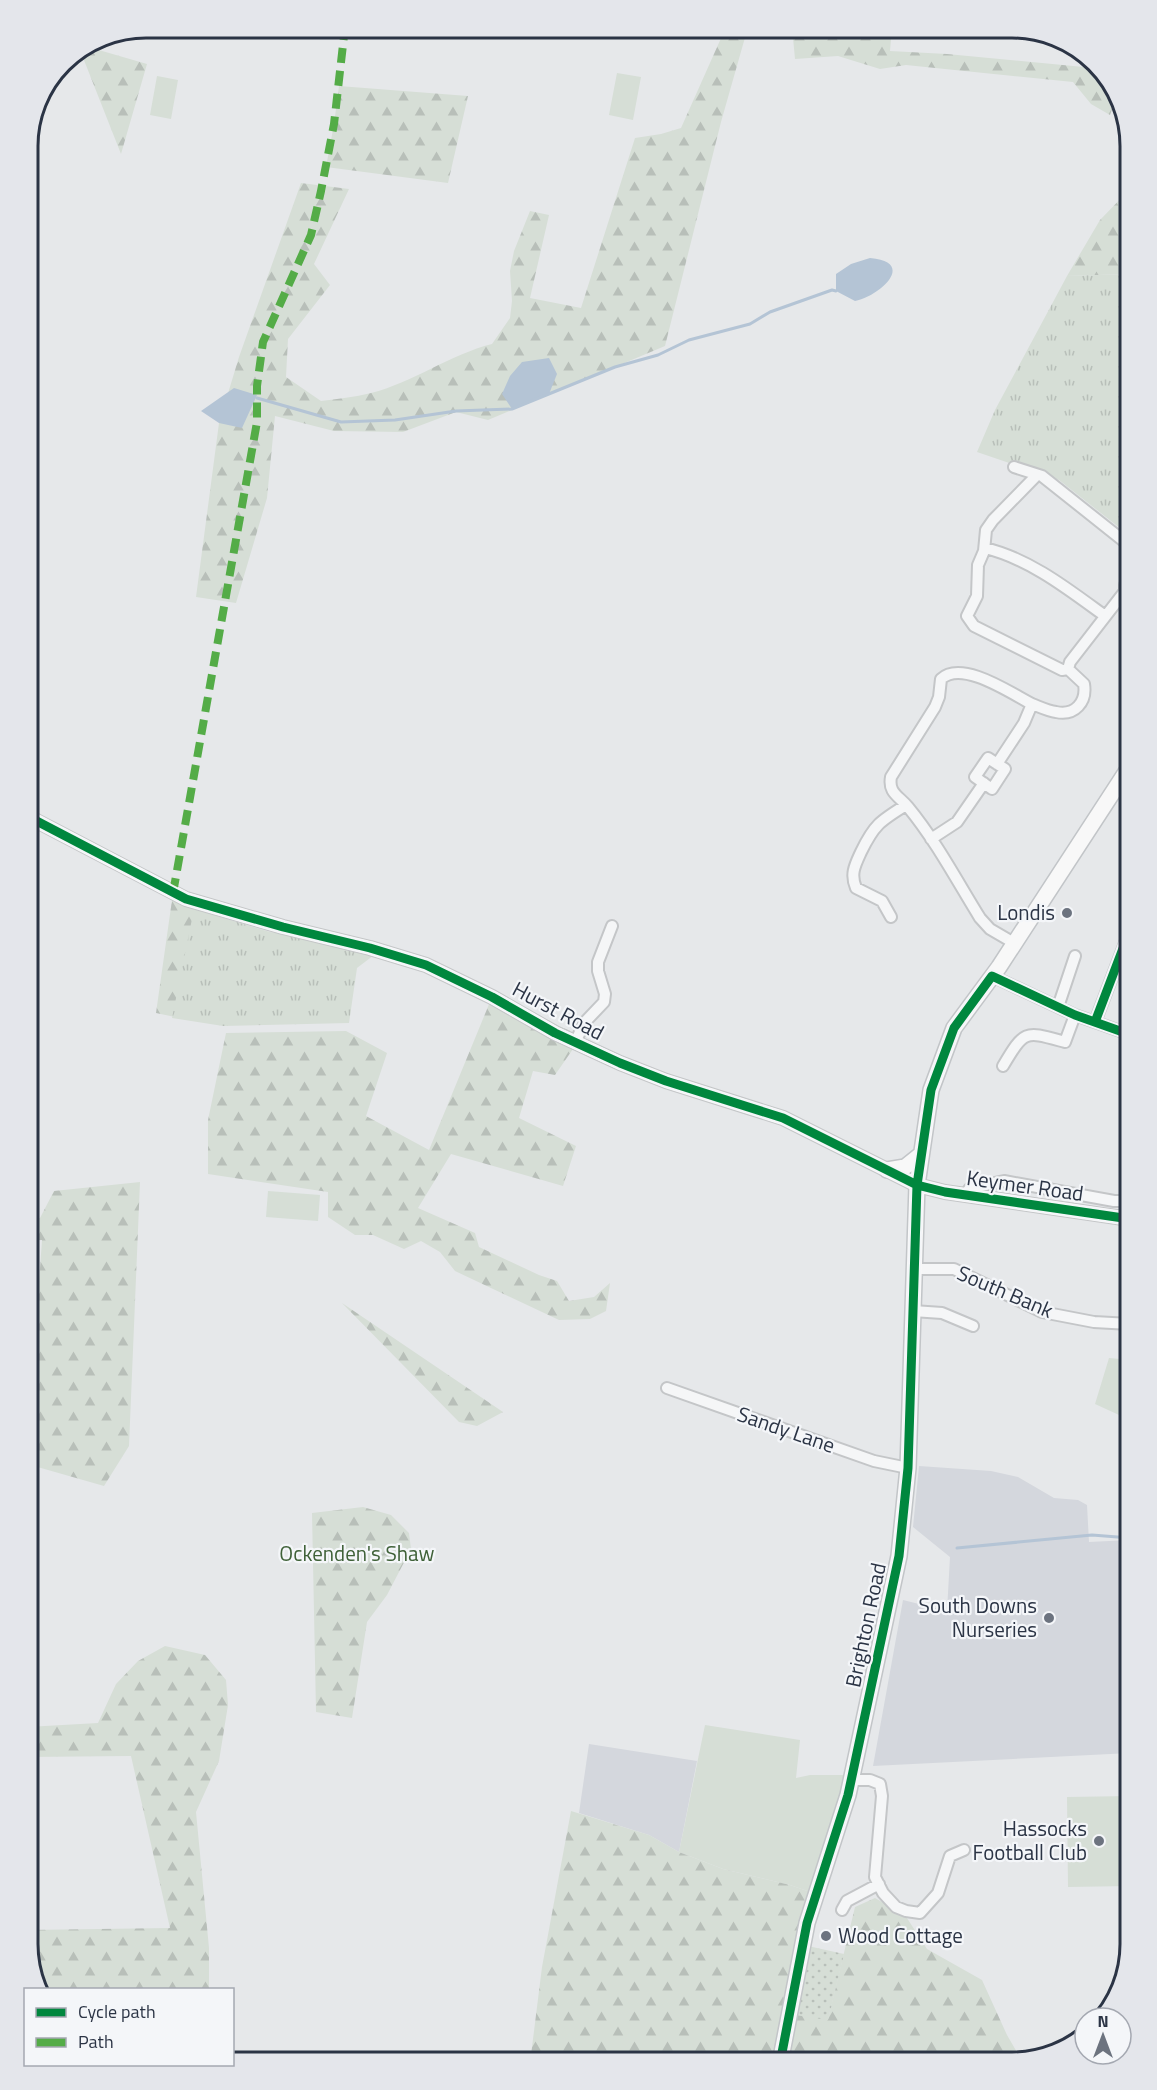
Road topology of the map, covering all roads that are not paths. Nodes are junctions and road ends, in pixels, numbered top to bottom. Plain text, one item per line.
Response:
1 (1014, 467) dead end
2 (1037, 475) junction
3 (1120, 538) edge
4 (985, 548) junction
5 (1120, 597) edge
6 (1105, 616) junction
7 (1068, 669) junction
8 (1032, 704) junction
9 (997, 764) junction
10 (1120, 781) edge
11 (984, 783) junction
12 (906, 805) junction
13 (38, 822) edge
14 (931, 839) junction
15 (891, 917) dead end
16 (612, 926) dead end
17 (1014, 943) junction
18 (1075, 956) dead end
19 (1120, 956) edge
20 (992, 976) junction
21 (1058, 1007) junction
22 (1075, 1014) junction
23 (1095, 1022) junction
24 (1120, 1031) edge
25 (575, 1043) junction
26 (1003, 1066) dead end
27 (920, 1155) junction
28 (887, 1170) junction
29 (916, 1185) junction
30 (965, 1195) junction
31 (1120, 1201) edge
32 (1120, 1218) edge
33 (915, 1269) junction
34 (913, 1311) junction
35 (1120, 1323) edge
36 (973, 1326) dead end
37 (667, 1388) dead end
38 (908, 1468) junction
39 (852, 1780) junction
40 (963, 1850) dead end
41 (879, 1884) junction
42 (842, 1910) dead end
43 (782, 2052) edge

1 - 2 street
2 - 3 street
2 - 4 street
4 - 6 street
4 - 7 street
5 - 6 street
6 - 7 street
7 - 8 street
8 - 9 street
8 - 12 street
9 - 11 street
9 - 11 street
10 - 17 main road, Brighton Road
11 - 14 street
12 - 14 street
12 - 15 street
13 - 25 main road, Hurst Road
14 - 17 street
16 - 25 street
17 - 20 main road, Brighton Road
18 - 21 street
19 - 23 street
20 - 21 street
20 - 27 main road, Brighton Road
21 - 22 street
22 - 23 street
22 - 26 street
23 - 24 street
25 - 28 main road, Hurst Road
27 - 28 main road
27 - 29 main road, Brighton Road
28 - 29 main road, Hurst Road
29 - 30 main road, Keymer Road
29 - 33 main road, Brighton Road
30 - 31 street
30 - 32 main road, Keymer Road
33 - 34 main road, Brighton Road
33 - 35 street, South Bank
34 - 36 street
34 - 38 main road, Brighton Road
37 - 38 street, Sandy Lane
38 - 39 main road, Brighton Road
39 - 41 street
39 - 43 main road, Brighton Road
40 - 41 street
41 - 42 street

